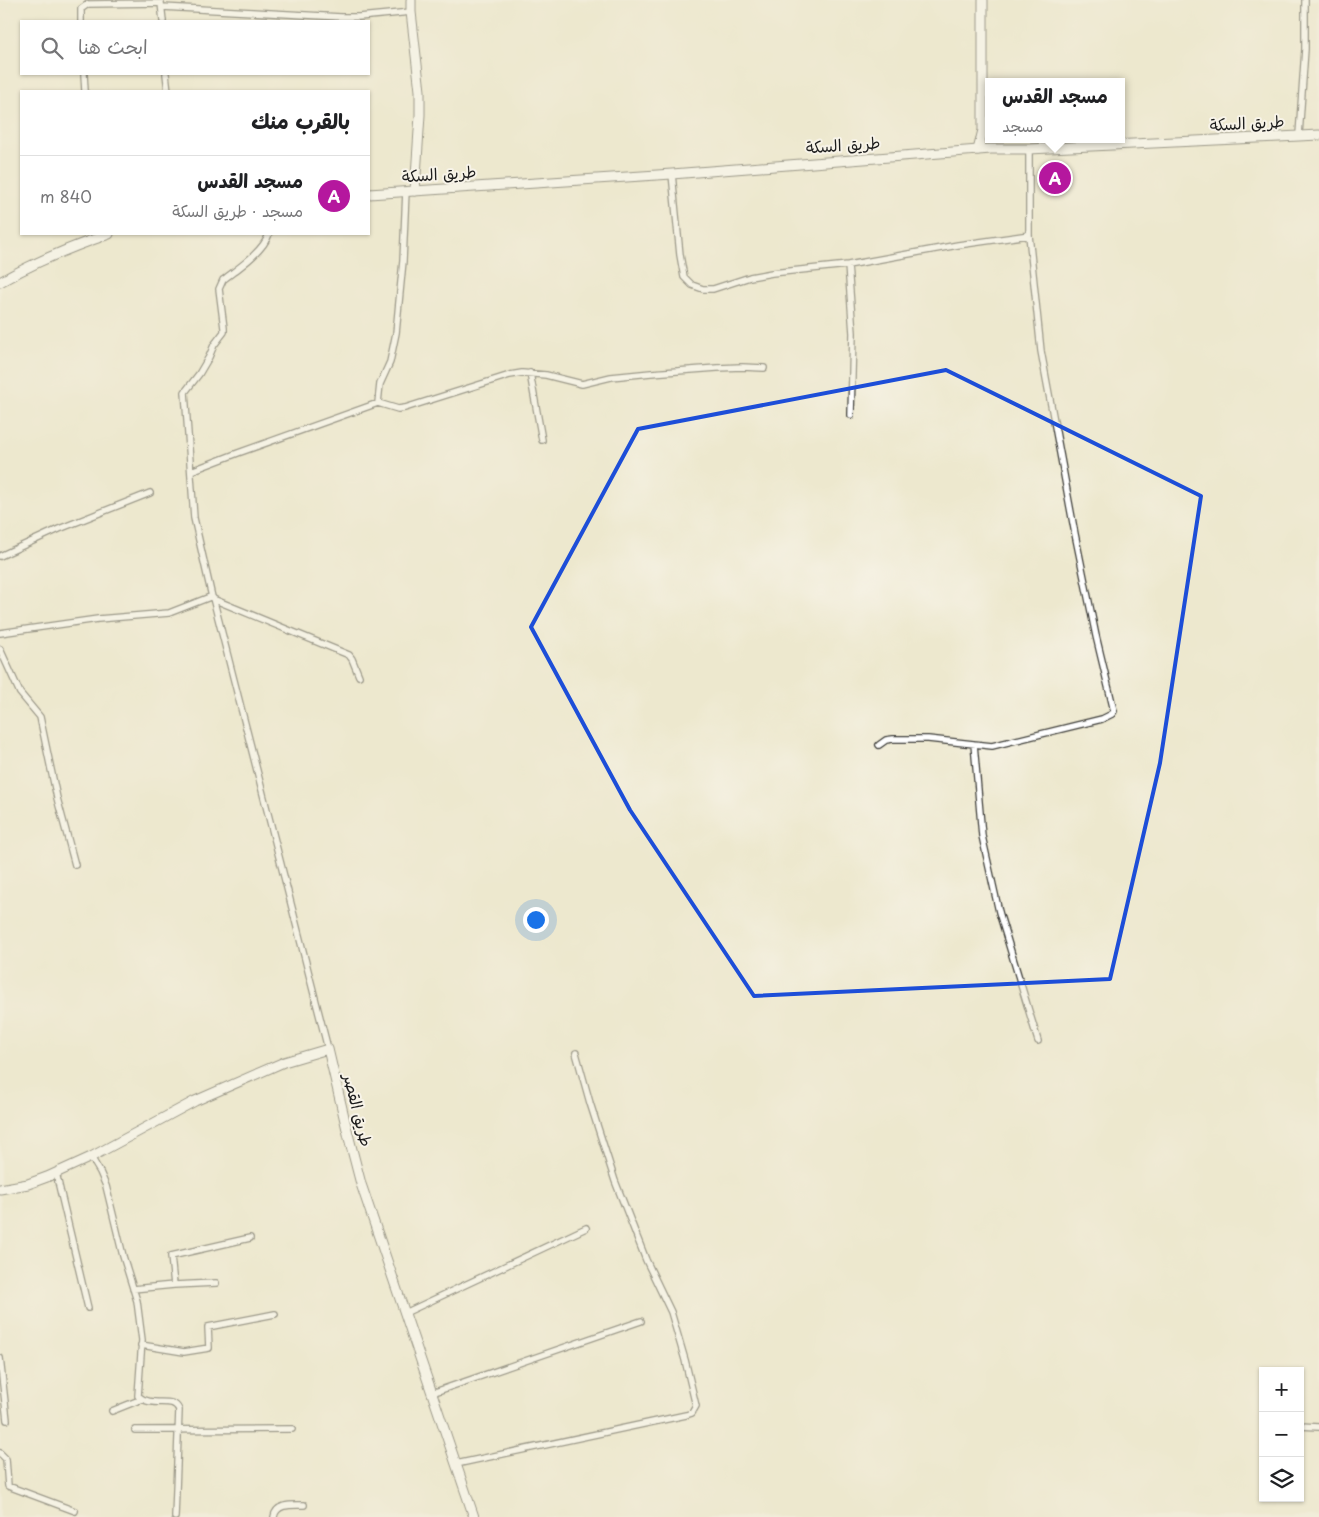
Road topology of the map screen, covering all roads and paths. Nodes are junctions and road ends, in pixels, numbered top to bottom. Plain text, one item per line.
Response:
1 (411, 0) edge
2 (984, 0) edge
3 (1305, 0) edge
4 (161, 3) edge
5 (411, 12) junction
6 (81, 20) edge
7 (163, 20) edge
8 (84, 75) edge
9 (166, 75) edge
10 (85, 90) edge
11 (168, 90) edge
12 (983, 130) junction
13 (985, 133) edge
14 (1300, 135) junction
15 (1319, 135) edge
16 (990, 143) edge
17 (991, 149) junction
18 (1029, 149) junction
19 (978, 150) junction
20 (672, 174) junction
21 (410, 191) junction
22 (370, 194) edge
23 (106, 235) edge
24 (268, 235) edge
25 (1029, 235) junction
26 (848, 265) junction
27 (0, 282) edge
28 (764, 368) dead end
29 (530, 374) junction
30 (378, 403) junction
31 (851, 415) dead end
32 (542, 440) dead end
33 (191, 472) junction
34 (150, 492) dead end
35 (0, 556) edge
36 (213, 598) junction
37 (0, 633) edge
38 (0, 649) edge
39 (359, 676) dead end
40 (879, 744) dead end
41 (974, 744) junction
42 (75, 865) dead end
43 (1038, 1041) dead end
44 (328, 1049) junction
45 (576, 1053) dead end
46 (91, 1157) junction
47 (56, 1173) junction
48 (0, 1189) edge
49 (586, 1228) dead end
50 (250, 1238) dead end
51 (216, 1283) dead end
52 (174, 1285) junction
53 (132, 1289) junction
54 (88, 1308) dead end
55 (405, 1313) junction
56 (275, 1314) dead end
57 (640, 1321) dead end
58 (142, 1345) junction
59 (0, 1358) edge
60 (432, 1393) junction
61 (142, 1399) junction
62 (112, 1411) dead end
63 (8, 1420) dead end
64 (1304, 1426) edge
65 (1319, 1427) edge
66 (292, 1429) dead end
67 (135, 1430) dead end
68 (178, 1430) junction
69 (0, 1454) edge
70 (456, 1464) junction
71 (304, 1505) dead end
72 (76, 1511) dead end
73 (175, 1517) edge
74 (274, 1517) edge
75 (474, 1517) edge

1 - 5 street
2 - 12 street
3 - 14 street
4 - 5 street
4 - 6 street
4 - 7 street
5 - 21 street
8 - 10 street
9 - 11 street
12 - 13 street
12 - 19 street
14 - 15 street, طريق السكة
14 - 18 street, طريق السكة
16 - 17 street
17 - 18 street, طريق السكة
17 - 19 street, طريق السكة
18 - 25 street
19 - 20 street, طريق السكة
20 - 21 street, طريق السكة
20 - 26 street
21 - 22 street, طريق السكة
21 - 30 street
23 - 27 street
24 - 33 street
25 - 26 street
25 - 41 street
26 - 31 street
28 - 29 street
29 - 30 street
29 - 32 street
30 - 33 street
33 - 36 street
34 - 35 street
36 - 37 street
36 - 39 street
36 - 44 street
38 - 42 street
40 - 41 street
41 - 43 street
44 - 46 street
44 - 55 street, طريق القصر
45 - 70 street
46 - 47 street
46 - 53 street
47 - 48 street
47 - 54 street
49 - 55 street
50 - 52 street
51 - 52 street
52 - 53 street
53 - 58 street
55 - 60 street, طريق القصر
56 - 58 street
57 - 60 street
58 - 61 street
59 - 63 street
60 - 70 street, طريق القصر
61 - 62 street
61 - 68 street
64 - 65 street
66 - 68 street
67 - 68 street
68 - 73 street
69 - 72 street
70 - 75 street, طريق القصر
71 - 74 street

